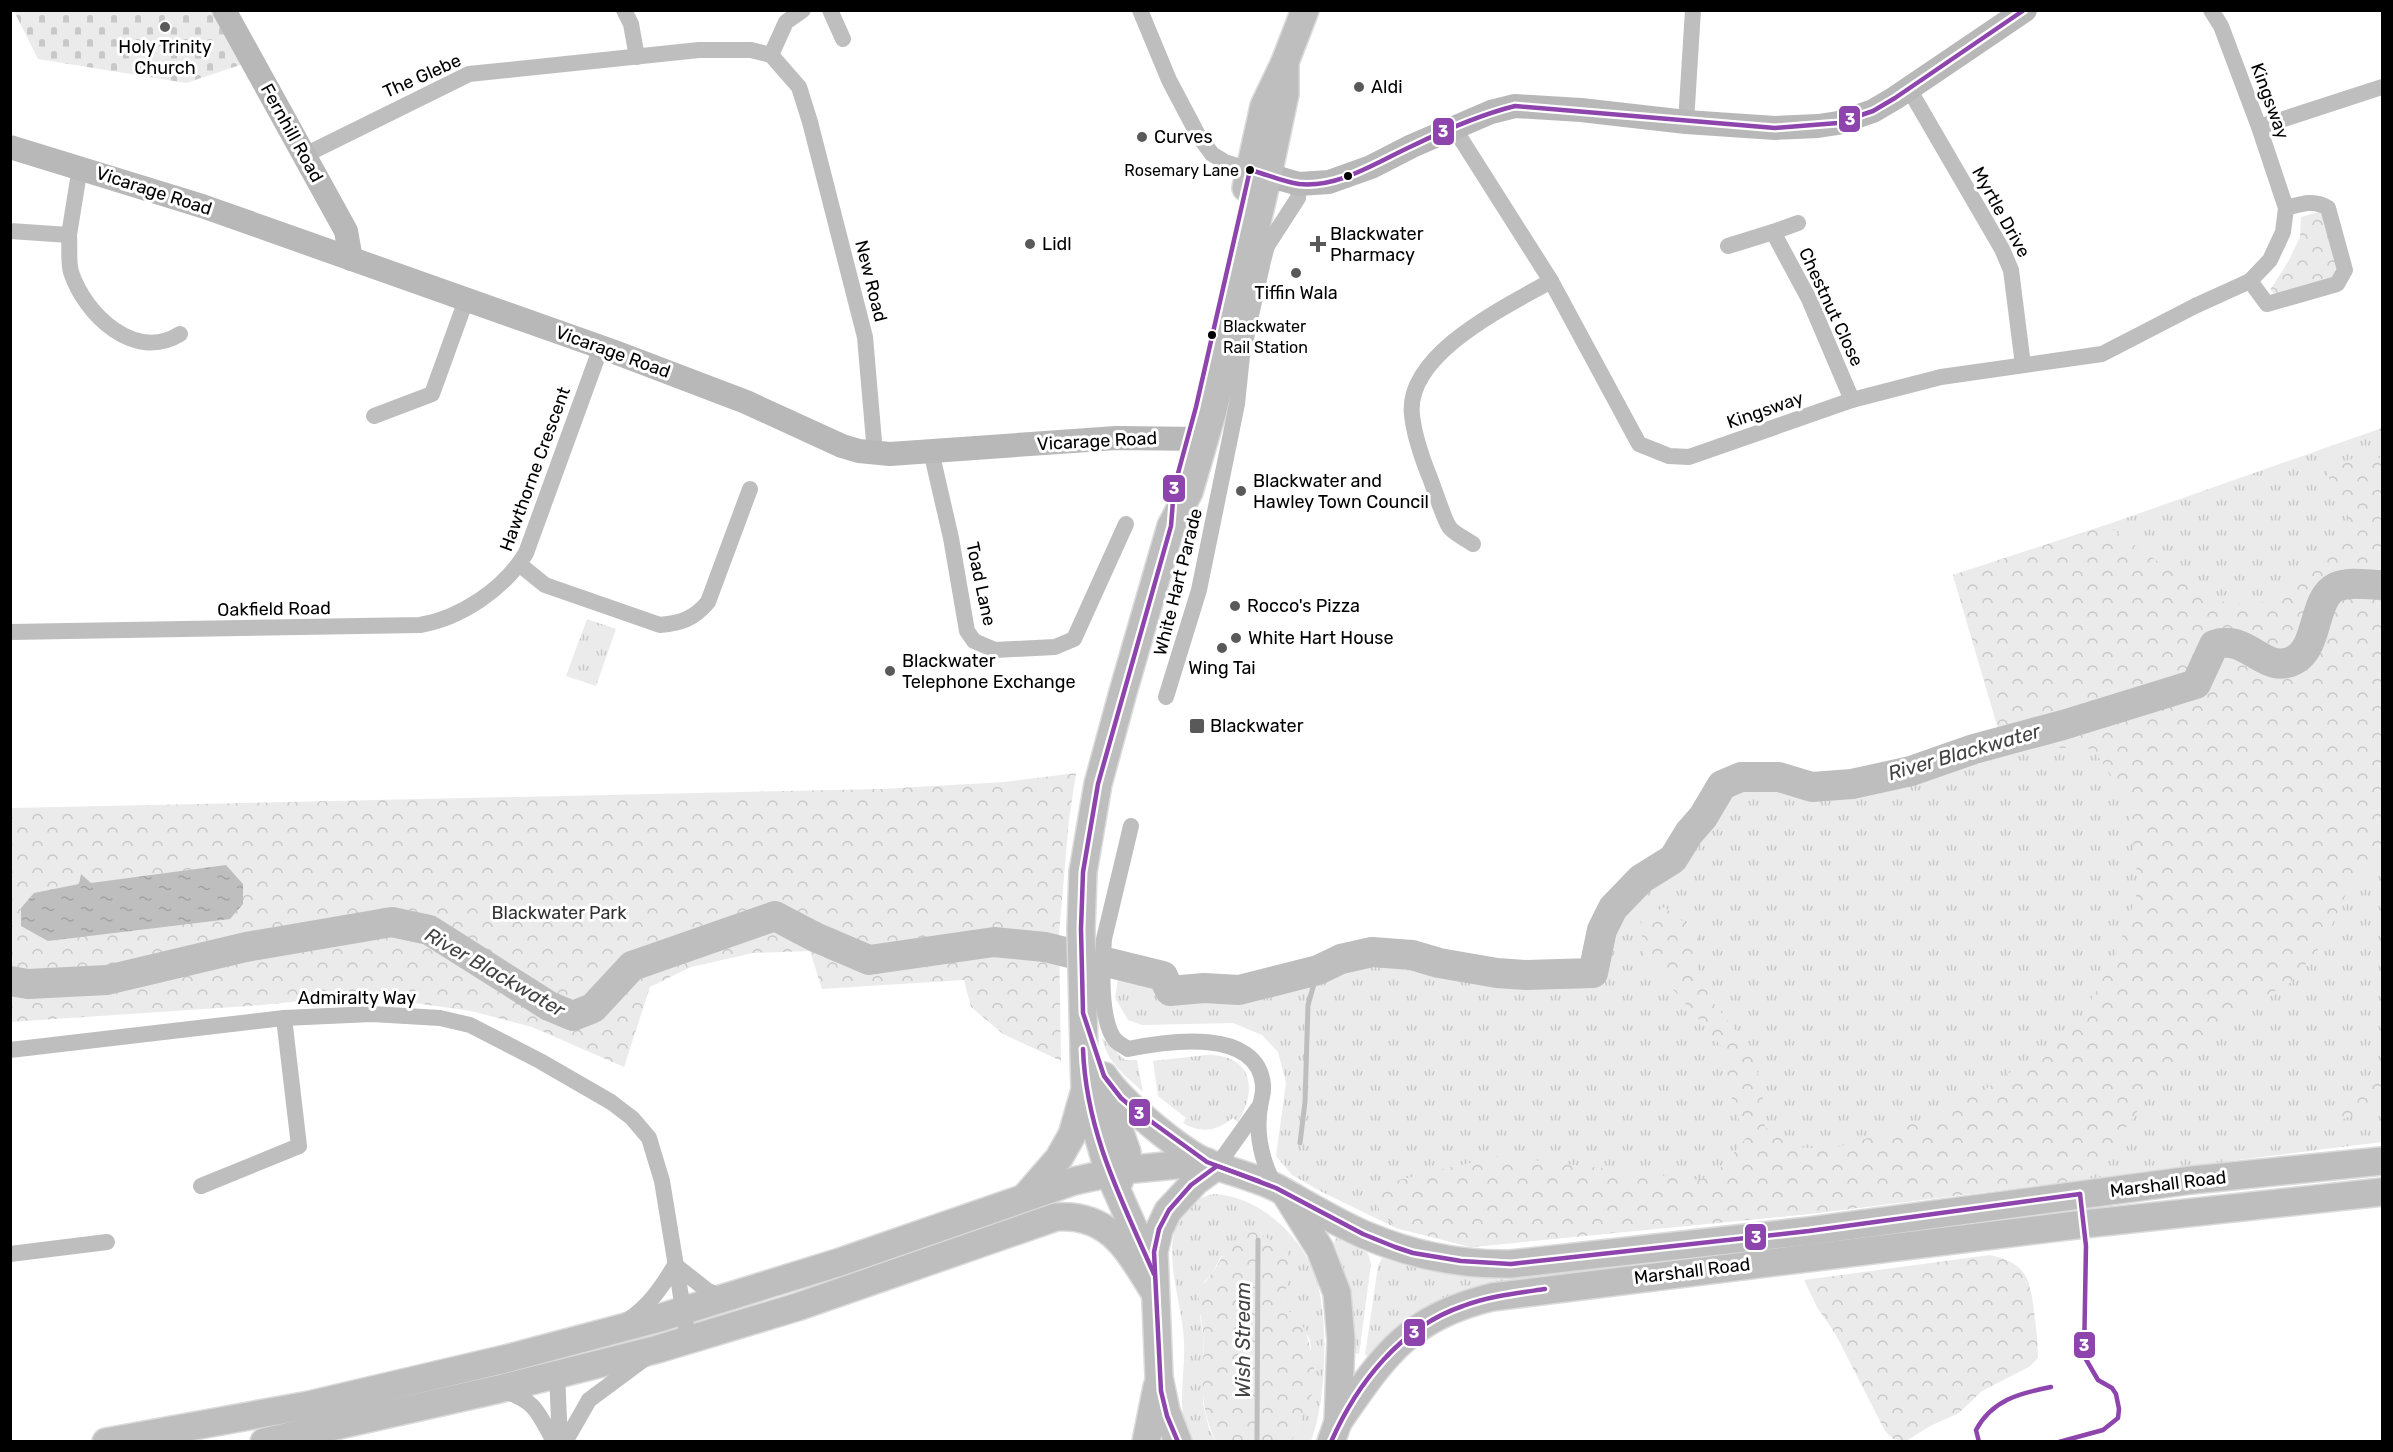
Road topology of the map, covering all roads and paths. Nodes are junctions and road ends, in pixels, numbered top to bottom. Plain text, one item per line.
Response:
1 (224, 10) edge
2 (624, 10) edge
3 (803, 10) edge
4 (830, 10) edge
5 (1140, 10) edge
6 (1305, 10) edge
7 (1693, 10) edge
8 (2025, 10) edge
9 (2211, 10) edge
10 (843, 39) dead end
11 (771, 55) junction
12 (637, 57) junction
13 (2382, 87) edge
14 (1909, 89) junction
15 (1686, 122) junction
16 (2259, 127) junction
17 (1454, 128) junction
18 (10, 147) edge
19 (305, 155) junction
20 (80, 166) junction
21 (1259, 173) junction
22 (1299, 184) junction
23 (2286, 208) junction
24 (1798, 223) dead end
25 (10, 231) edge
26 (1773, 232) junction
27 (69, 235) junction
28 (1728, 246) dead end
29 (351, 259) junction
30 (1256, 259) junction
31 (1551, 281) junction
32 (2250, 281) junction
33 (466, 300) junction
34 (180, 334) dead end
35 (601, 347) junction
36 (2024, 365) junction
37 (1852, 400) junction
38 (374, 416) dead end
39 (1207, 440) junction
40 (931, 451) junction
41 (875, 453) junction
42 (750, 489) dead end
43 (1126, 524) dead end
44 (1473, 544) dead end
45 (519, 564) junction
46 (10, 632) edge
47 (1166, 697) dead end
48 (1131, 826) dead end
49 (1093, 934) junction
50 (1094, 1008) junction
51 (284, 1018) junction
52 (10, 1050) edge
53 (1095, 1083) junction
54 (1260, 1107) junction
55 (2382, 1161) edge
56 (1212, 1164) junction
57 (1116, 1177) junction
58 (201, 1186) dead end
59 (1281, 1191) junction
60 (2382, 1192) edge
61 (1023, 1199) junction
62 (1069, 1216) junction
63 (107, 1242) dead end
64 (10, 1254) edge
65 (675, 1265) junction
66 (1154, 1283) junction
67 (725, 1298) junction
68 (684, 1311) junction
69 (616, 1328) junction
70 (688, 1339) junction
71 (555, 1344) junction
72 (658, 1349) junction
73 (557, 1374) junction
74 (1159, 1377) junction
75 (499, 1389) junction
76 (1335, 1435) edge
77 (106, 1442) edge
78 (264, 1442) edge
79 (554, 1442) edge
80 (560, 1442) edge
81 (565, 1442) edge
82 (1146, 1442) edge
83 (1178, 1442) edge

1 - 19 street, Fernhill Road
2 - 12 street
3 - 11 street
4 - 10 street
5 - 21 street
6 - 21 main road
7 - 15 street
8 - 14 street
9 - 16 street, Kingsway
11 - 12 street, The Glebe
11 - 41 street, New Road
12 - 19 street, The Glebe
13 - 16 street
14 - 15 street
14 - 36 street, Myrtle Drive
15 - 17 street
16 - 23 street, Kingsway
17 - 22 street
17 - 31 street, Kingsway
18 - 20 street, Vicarage Road
19 - 29 street, Fernhill Road
20 - 27 street
20 - 29 street, Vicarage Road
21 - 22 street
21 - 30 main road
21 - 39 main road
22 - 30 street
23 - 32 street, Kingsway
23 - 32 street
24 - 26 street, Chestnut Close
25 - 27 street
26 - 28 street, Chestnut Close
26 - 37 street, Chestnut Close
27 - 34 street
29 - 33 street, Vicarage Road
30 - 39 main road
31 - 37 street, Kingsway
31 - 44 street
32 - 36 street, Kingsway
33 - 35 street, Vicarage Road
33 - 38 street
35 - 41 street, Vicarage Road
35 - 45 street, Hawthorne Crescent
36 - 37 street, Kingsway
39 - 40 street, Vicarage Road
39 - 47 street, White Hart Parade
39 - 49 main road
40 - 41 street, Vicarage Road
40 - 43 street, Toad Lane
42 - 45 street, Hawthorne Crescent
45 - 46 street, Oakfield Road
48 - 49 street
49 - 50 street
49 - 50 main road
50 - 53 main road
50 - 54 street
51 - 52 street, Admiralty Way
51 - 58 street
51 - 65 street, Admiralty Way
53 - 56 main road
53 - 57 main road
53 - 61 main road
54 - 56 street
54 - 59 street
55 - 59 main road, Marshall Road
56 - 57 main road
56 - 59 main road, Marshall Road
56 - 66 main road
57 - 61 main road
57 - 62 main road
57 - 66 main road
59 - 76 main road
60 - 76 main road, Marshall Road
61 - 67 main road
62 - 66 main road
62 - 70 main road
63 - 64 street
65 - 67 street
65 - 68 street, Admiralty Way
65 - 69 street
66 - 74 main road
67 - 68 main road
68 - 69 main road
68 - 70 street, Admiralty Way
69 - 71 main road
70 - 72 main road
71 - 73 main road
71 - 77 main road
72 - 73 main road
72 - 81 street
73 - 75 main road
73 - 80 street
74 - 82 main road
74 - 83 main road
75 - 78 main road
75 - 79 street

